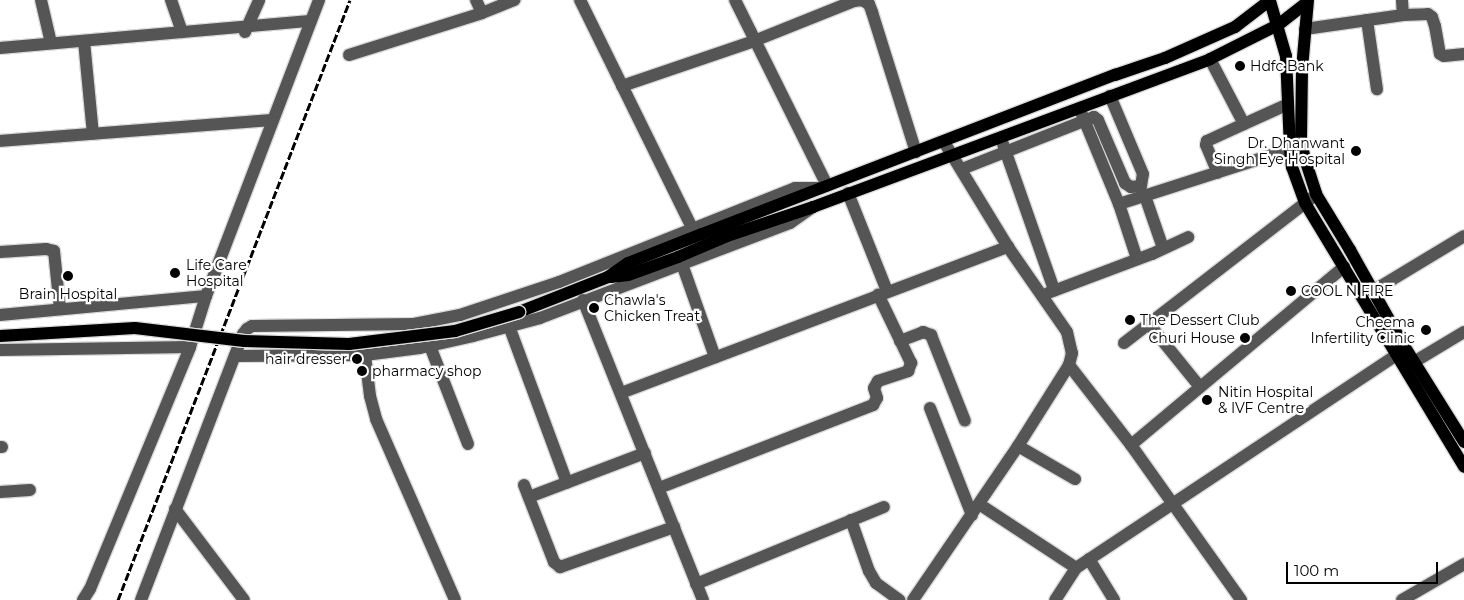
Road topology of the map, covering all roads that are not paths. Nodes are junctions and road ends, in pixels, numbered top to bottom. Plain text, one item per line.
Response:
1 (41, 0) edge
2 (171, 0) edge
3 (259, 0) edge
4 (319, 0) edge
5 (476, 0) edge
6 (514, 0) edge
7 (580, 0) edge
8 (734, 0) edge
9 (1270, 0) edge
10 (1402, 0) edge
11 (1307, 1) edge
12 (482, 13) junction
13 (1403, 15) junction
14 (1367, 20) junction
15 (309, 24) junction
16 (1278, 25) junction
17 (1305, 29) junction
18 (246, 30) junction
19 (182, 32) junction
20 (754, 40) junction
21 (51, 43) junction
22 (84, 44) junction
23 (0, 48) edge
24 (0, 54) edge
25 (1464, 54) edge
26 (348, 55) dead end
27 (1210, 59) junction
28 (622, 86) junction
29 (1378, 89) dead end
30 (1110, 96) junction
31 (1288, 104) junction
32 (1080, 108) junction
33 (272, 120) junction
34 (1084, 120) junction
35 (1244, 124) junction
36 (93, 134) junction
37 (1000, 137) junction
38 (0, 141) edge
39 (944, 142) junction
40 (1290, 149) junction
41 (916, 152) junction
42 (1005, 152) junction
43 (953, 155) junction
44 (962, 169) junction
45 (1218, 173) junction
46 (823, 187) junction
47 (848, 193) junction
48 (1316, 194) junction
49 (1145, 196) junction
50 (1305, 203) junction
51 (1118, 204) junction
52 (813, 207) junction
53 (692, 228) junction
54 (1464, 236) edge
55 (1188, 237) dead end
56 (1008, 247) junction
57 (1164, 248) junction
58 (0, 252) edge
59 (1137, 259) junction
60 (682, 264) junction
61 (1344, 267) junction
62 (608, 277) junction
63 (1054, 290) junction
64 (1373, 291) junction
65 (882, 293) junction
66 (206, 296) junction
67 (1041, 296) junction
68 (584, 300) junction
69 (60, 310) junction
70 (0, 315) edge
71 (1149, 324) junction
72 (510, 326) junction
73 (1464, 332) edge
74 (0, 336) edge
75 (900, 341) junction
76 (1124, 343) dead end
77 (430, 346) junction
78 (190, 347) junction
79 (0, 350) edge
80 (365, 355) junction
81 (235, 356) junction
82 (1396, 356) junction
83 (715, 357) junction
84 (1414, 362) junction
85 (1069, 365) junction
86 (1200, 387) junction
87 (621, 393) junction
88 (1426, 393) junction
89 (930, 408) dead end
90 (965, 421) dead end
91 (1464, 442) edge
92 (468, 444) dead end
93 (1131, 445) junction
94 (1018, 446) junction
95 (645, 453) junction
96 (1464, 467) edge
97 (1076, 479) dead end
98 (567, 483) junction
99 (524, 485) dead end
100 (658, 488) junction
101 (30, 490) dead end
102 (0, 492) edge
103 (529, 498) junction
104 (1173, 503) junction
105 (884, 507) dead end
106 (175, 509) junction
107 (976, 509) junction
108 (851, 520) junction
109 (674, 527) junction
110 (1089, 559) junction
111 (1464, 564) edge
112 (1076, 568) junction
113 (696, 584) junction
114 (83, 600) edge
115 (141, 600) edge
116 (244, 600) edge
117 (455, 600) edge
118 (703, 600) edge
119 (899, 600) edge
120 (914, 600) edge
121 (1055, 600) edge
122 (1114, 600) edge
123 (1241, 600) edge
124 (1402, 600) edge

1 - 21 street
2 - 19 street
3 - 18 street
4 - 15 street
5 - 12 street
6 - 12 street
7 - 28 street
8 - 20 street
9 - 16 main road
9 - 39 main road
10 - 13 street
11 - 16 main road
11 - 17 main road
12 - 26 street
13 - 14 street
13 - 25 street
14 - 17 street
14 - 29 street
15 - 18 street
15 - 33 street
16 - 27 main road
16 - 31 main road
17 - 48 main road
18 - 19 street
18 - 22 street
19 - 22 street
20 - 28 street
20 - 41 street
20 - 46 street
21 - 22 street
21 - 23 street
22 - 24 street
22 - 36 street
27 - 30 main road
27 - 35 street
28 - 53 street
30 - 32 main road
30 - 34 street
31 - 35 street
31 - 40 main road
32 - 34 street
32 - 37 main road
33 - 36 street
33 - 66 street
34 - 42 street
34 - 51 street
35 - 45 street
36 - 38 street
37 - 42 street
37 - 43 main road
39 - 41 main road
39 - 43 street
40 - 45 street
40 - 50 main road
41 - 46 main road
42 - 44 street
42 - 63 street
43 - 44 street
43 - 47 main road
44 - 56 street
45 - 49 street
46 - 53 street
46 - 62 main road
47 - 52 main road
47 - 65 street
48 - 50 street
48 - 64 main road
49 - 51 street
49 - 57 street
50 - 61 main road
50 - 71 street
51 - 59 street
52 - 60 street
52 - 62 main road
53 - 81 street
54 - 64 street
55 - 57 street
56 - 65 street
56 - 67 street
57 - 59 street
58 - 69 street
59 - 63 street
60 - 68 street
60 - 83 street
61 - 82 main road
61 - 86 street
62 - 74 main road, bridge
63 - 67 street
64 - 84 main road
65 - 75 street
65 - 83 street
66 - 69 street
66 - 78 street
67 - 85 street
68 - 72 street
68 - 87 street
69 - 70 street
71 - 76 street
71 - 86 street
72 - 77 street
72 - 98 street
73 - 84 street
75 - 90 street
75 - 100 street
77 - 80 street
77 - 92 street
78 - 79 street
78 - 114 street
80 - 81 street
80 - 117 street
81 - 106 street
82 - 88 main road
82 - 104 street
83 - 87 street
84 - 88 main road
85 - 93 street
85 - 94 street
86 - 93 street
87 - 95 street
88 - 91 main road
88 - 96 main road
89 - 107 street
93 - 104 street
94 - 97 street
94 - 107 street
95 - 98 street
95 - 100 street
98 - 103 street
99 - 103 street
100 - 109 street
101 - 102 street
103 - 109 street
104 - 110 street
104 - 123 street
105 - 108 street
106 - 115 street
106 - 116 street
107 - 112 street
107 - 120 street
108 - 113 street
108 - 119 street
109 - 113 street
110 - 112 street
110 - 122 street
111 - 124 street
112 - 121 street
113 - 118 street

